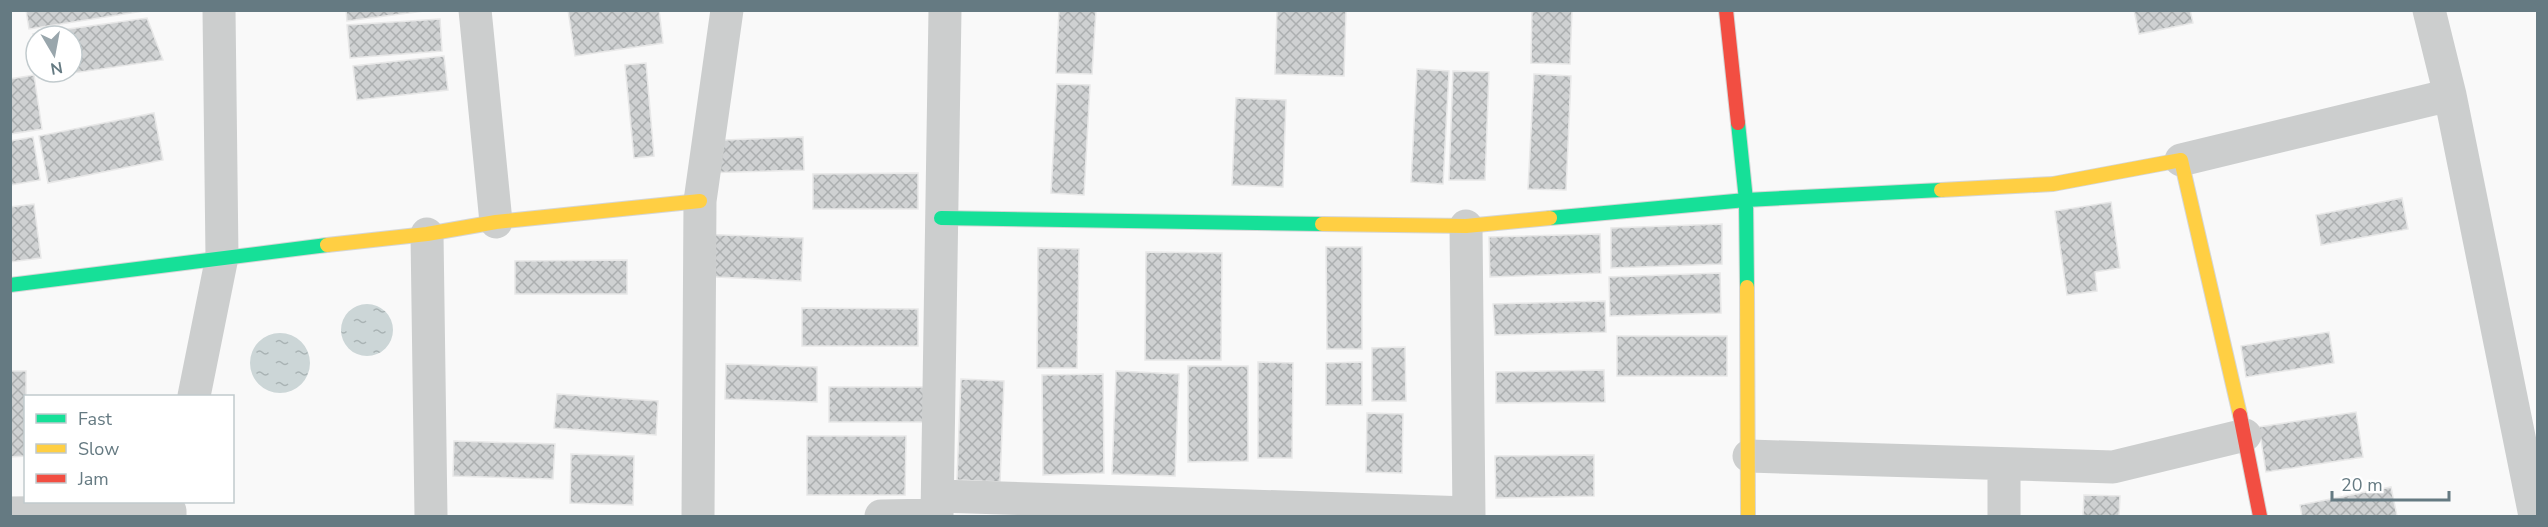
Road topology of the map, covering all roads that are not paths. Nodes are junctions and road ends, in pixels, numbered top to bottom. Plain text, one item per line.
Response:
1 (219, 10) edge
2 (476, 10) edge
3 (727, 10) edge
4 (945, 10) edge
5 (1726, 10) edge
6 (2429, 10) edge
7 (2450, 95) junction
8 (2181, 160) junction
9 (1746, 200) junction
10 (700, 201) junction
11 (942, 218) junction
12 (496, 222) junction
13 (1466, 226) junction
14 (427, 234) junction
15 (222, 257) junction
16 (10, 285) edge
17 (194, 395) edge
18 (2245, 435) junction
19 (1749, 456) junction
20 (2531, 459) edge
21 (2004, 464) junction
22 (938, 509) edge
23 (171, 510) edge
24 (10, 513) edge
25 (1469, 515) edge
26 (431, 516) edge
27 (698, 516) edge
28 (881, 516) edge
29 (1748, 516) edge
30 (2004, 516) edge
31 (2260, 516) edge
32 (2535, 516) edge

1 - 15 street
2 - 12 street
3 - 10 street
4 - 11 street
5 - 9 street
6 - 7 street
7 - 8 street
7 - 20 street
8 - 9 street
8 - 18 street
9 - 13 street
9 - 19 street
10 - 12 street
10 - 27 street
11 - 13 street
11 - 22 street
12 - 14 street
13 - 25 street
14 - 15 street
14 - 26 street
15 - 16 street
15 - 17 street
18 - 21 street
18 - 31 street
19 - 21 street
19 - 29 street
20 - 32 street
21 - 30 street
22 - 25 street
22 - 28 street
23 - 24 street

